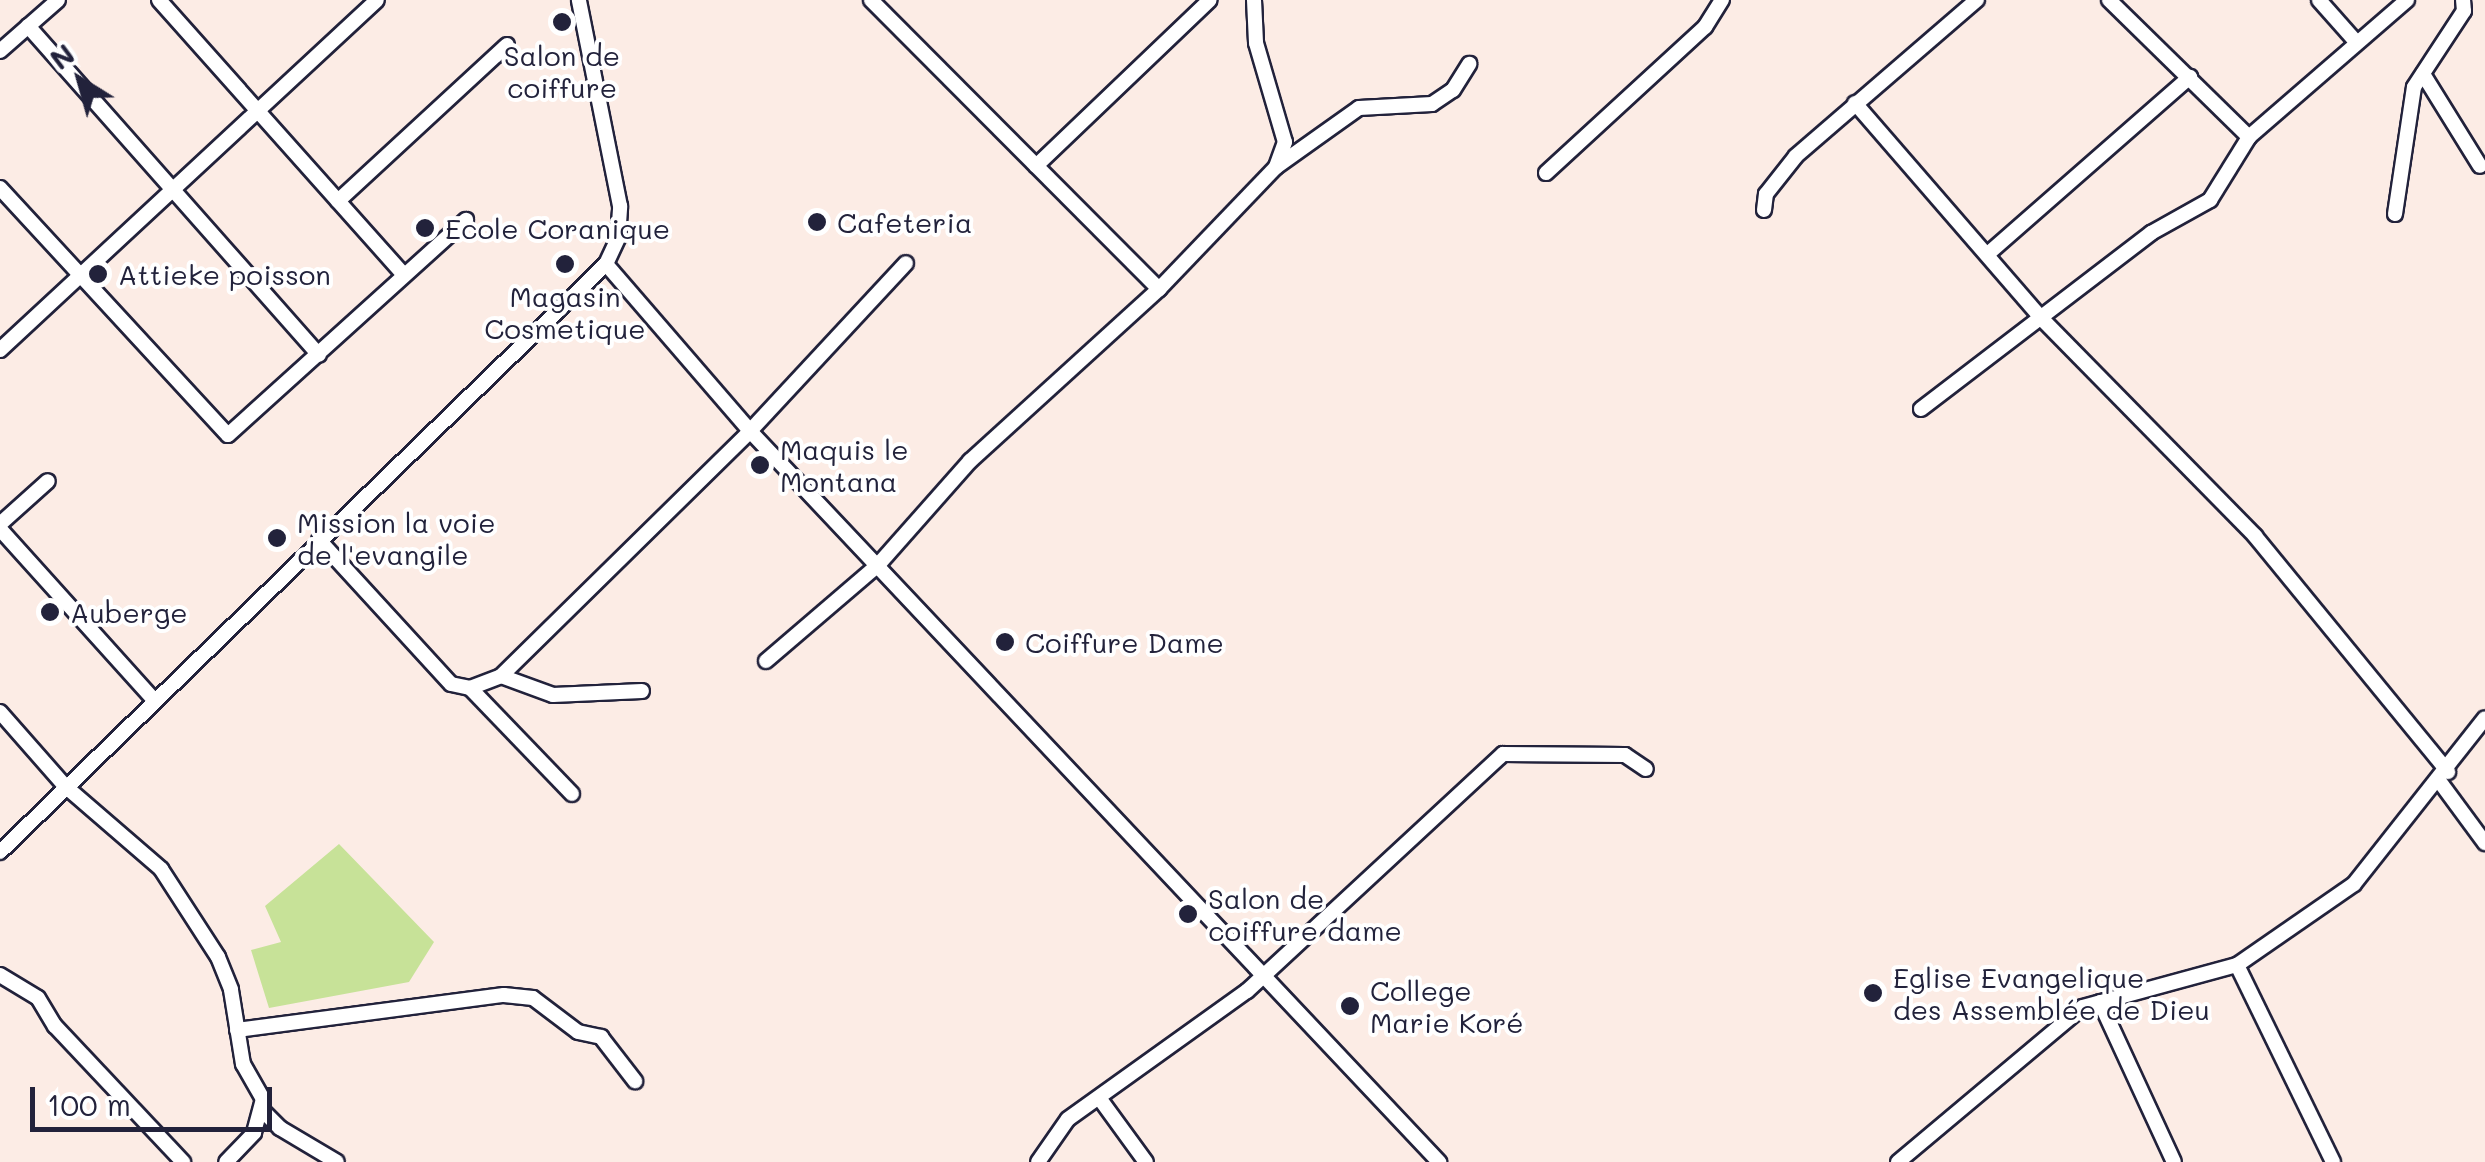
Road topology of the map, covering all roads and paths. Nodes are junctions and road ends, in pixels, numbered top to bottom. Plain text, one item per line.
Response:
1 (58, 0) edge
2 (159, 0) edge
3 (377, 0) edge
4 (579, 0) edge
5 (871, 0) edge
6 (1210, 0) edge
7 (1254, 0) edge
8 (1722, 0) edge
9 (1977, 0) edge
10 (2109, 0) edge
11 (2320, 0) edge
12 (2407, 0) edge
13 (2463, 0) edge
14 (28, 26) junction
15 (2357, 44) junction
16 (507, 45) dead end
17 (0, 52) edge
18 (1469, 64) dead end
19 (2423, 74) junction
20 (2190, 77) junction
21 (1855, 103) junction
22 (260, 110) junction
23 (2249, 137) junction
24 (1036, 166) junction
25 (2480, 166) dead end
26 (1276, 167) junction
27 (1546, 173) dead end
28 (0, 188) edge
29 (174, 191) junction
30 (338, 201) junction
31 (1764, 210) dead end
32 (2395, 214) dead end
33 (466, 220) dead end
34 (1990, 252) junction
35 (906, 263) dead end
36 (606, 264) junction
37 (404, 275) junction
38 (80, 277) junction
39 (1159, 289) junction
40 (2043, 320) junction
41 (0, 350) edge
42 (320, 355) junction
43 (1921, 408) dead end
44 (750, 431) junction
45 (48, 481) dead end
46 (0, 527) edge
47 (319, 540) junction
48 (878, 565) junction
49 (766, 661) dead end
50 (501, 676) junction
51 (470, 688) junction
52 (642, 691) dead end
53 (153, 699) junction
54 (0, 712) edge
55 (2485, 718) edge
56 (1646, 769) dead end
57 (2444, 777) junction
58 (65, 786) junction
59 (572, 794) dead end
60 (2485, 843) edge
61 (0, 852) edge
62 (2238, 965) junction
63 (0, 975) edge
64 (1263, 975) junction
65 (2100, 1002) junction
66 (237, 1030) junction
67 (635, 1080) dead end
68 (1100, 1099) junction
69 (263, 1111) junction
70 (183, 1162) edge
71 (226, 1162) edge
72 (337, 1162) edge
73 (1038, 1162) edge
74 (1146, 1162) edge
75 (1440, 1162) edge
76 (1898, 1162) edge
77 (2174, 1162) edge
78 (2333, 1162) edge

1 - 14 street
2 - 22 street
3 - 22 street
4 - 36 street
5 - 24 street
6 - 24 street
7 - 26 street
8 - 27 street
9 - 21 street
10 - 20 street
11 - 15 street
12 - 15 street
13 - 19 street
14 - 17 street
14 - 29 street
15 - 23 street
16 - 30 street
18 - 26 street
19 - 25 street
19 - 32 street
20 - 23 street
20 - 34 street
21 - 31 street
21 - 34 street
22 - 29 street
22 - 30 street
23 - 40 street
24 - 39 street
26 - 39 street
28 - 38 street
29 - 38 street
29 - 42 street
30 - 37 street
33 - 37 street
34 - 40 street
35 - 44 street
36 - 44 street
36 - 47 street
37 - 42 street
38 - 41 street
38 - 42 street
39 - 48 street
40 - 43 street
40 - 57 street
44 - 48 street
44 - 50 street
45 - 46 street
46 - 53 street
47 - 51 street
47 - 53 street
48 - 49 street
48 - 64 street
50 - 51 street
50 - 52 street
51 - 59 street
53 - 58 street
54 - 58 street
55 - 57 street
56 - 64 street
57 - 60 street
57 - 62 street
58 - 61 street
58 - 66 street
62 - 65 street
62 - 78 street
63 - 70 street
64 - 68 street
64 - 75 street
65 - 76 street
65 - 77 street
66 - 67 street
66 - 69 street
68 - 73 street
68 - 74 street
69 - 71 street
69 - 72 street

